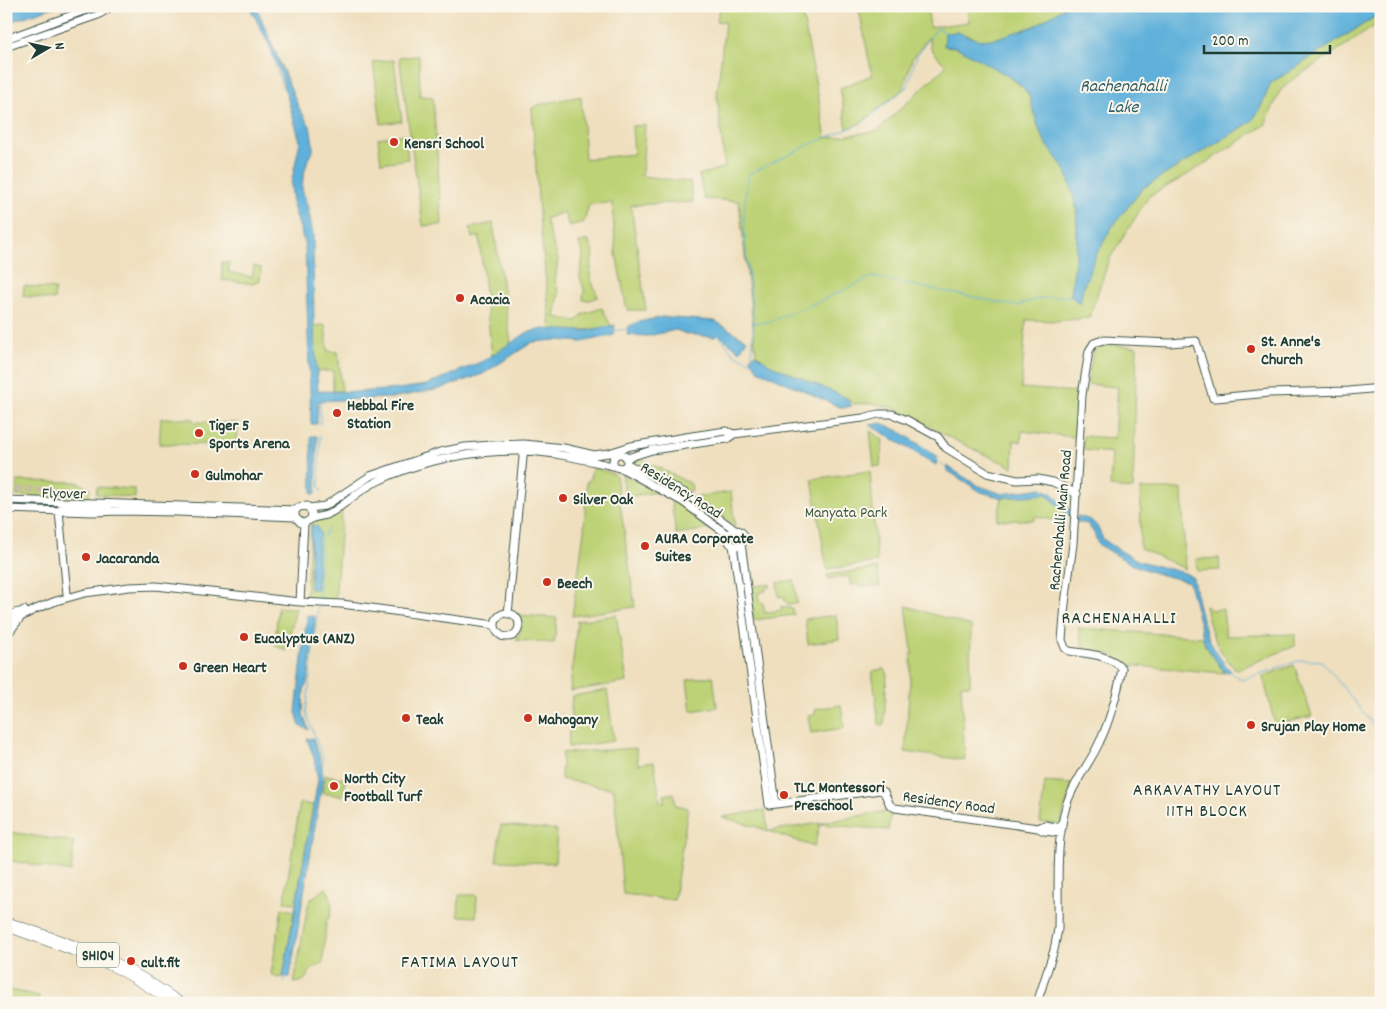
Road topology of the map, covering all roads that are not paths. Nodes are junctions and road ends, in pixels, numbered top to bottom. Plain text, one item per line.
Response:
1 (97, 6) edge
2 (112, 6) edge
3 (6, 39) edge
4 (6, 47) edge
5 (1381, 388) edge
6 (734, 434) junction
7 (631, 446) junction
8 (524, 448) junction
9 (594, 455) junction
10 (623, 462) junction
11 (1077, 494) junction
12 (71, 496) tunnel mouth
13 (6, 500) edge
14 (78, 501) junction
15 (6, 507) edge
16 (61, 508) junction
17 (309, 508) junction
18 (295, 514) junction
19 (311, 518) junction
20 (304, 523) junction
21 (735, 530) junction
22 (728, 535) junction
23 (737, 544) junction
24 (68, 594) junction
25 (300, 600) junction
26 (26, 610) junction
27 (508, 614) junction
28 (6, 618) edge
29 (495, 625) junction
30 (6, 627) edge
31 (748, 628) junction
32 (6, 636) edge
33 (763, 706) junction
34 (755, 708) junction
35 (768, 741) junction
36 (759, 742) junction
37 (772, 805) junction
38 (1061, 830) junction
39 (6, 922) edge
40 (6, 927) edge
41 (171, 1003) edge
42 (182, 1003) edge
43 (1036, 1003) edge

1 - 3 street
2 - 4 street
5 - 11 street, Rachenahalli Main Road
6 - 7 street
6 - 10 street
6 - 11 street
7 - 9 street
7 - 10 street
8 - 9 street
8 - 10 street
8 - 17 street
8 - 19 street
8 - 27 street
9 - 10 street
10 - 21 street, Residency Road
10 - 22 street, Residency Road
11 - 38 street, Rachenahalli Main Road
12 - 14 street
13 - 14 street
14 - 18 street
15 - 16 street
16 - 18 street
16 - 24 street
17 - 18 street
17 - 19 street
18 - 20 street
19 - 20 street
20 - 25 street
21 - 22 street
21 - 23 street
22 - 23 street
23 - 31 street
24 - 25 street
24 - 26 street
25 - 29 street
25 - 32 street
26 - 28 street
26 - 30 street
27 - 29 street
27 - 29 street
31 - 33 street
31 - 34 street
33 - 34 street
33 - 35 street
34 - 36 street
35 - 36 street
35 - 37 street
36 - 37 street
37 - 38 street, Residency Road
38 - 43 street, Rachenahalli Main Road
39 - 42 main road, SH104
40 - 41 main road, SH104

